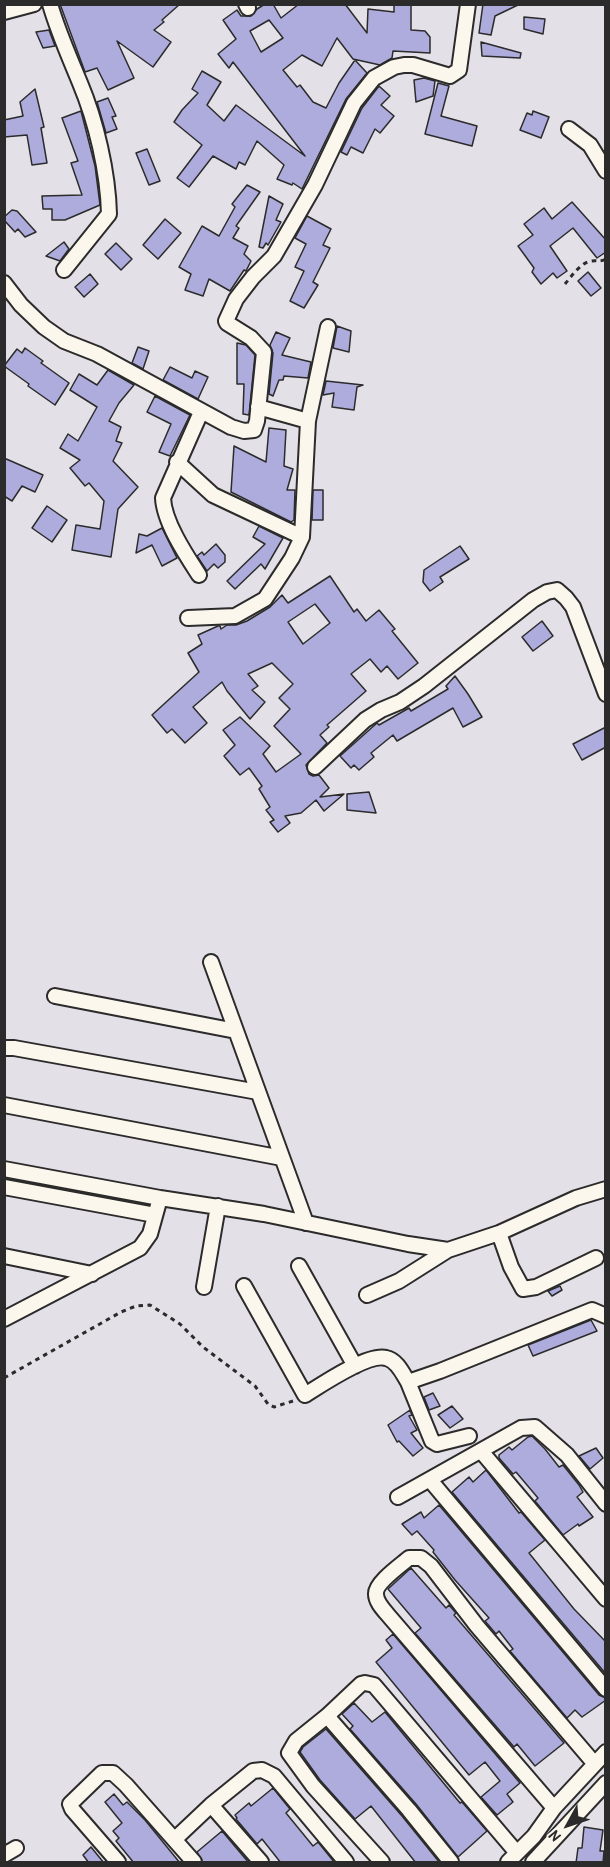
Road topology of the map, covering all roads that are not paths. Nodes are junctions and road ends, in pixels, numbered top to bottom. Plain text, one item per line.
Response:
1 (34, 4) edge
2 (51, 4) edge
3 (468, 4) edge
4 (4, 12) edge
5 (569, 129) dead end
6 (606, 171) edge
7 (64, 270) dead end
8 (4, 283) edge
9 (328, 327) dead end
10 (258, 407) junction
11 (201, 412) junction
12 (308, 421) junction
13 (177, 462) junction
14 (302, 537) junction
15 (199, 575) dead end
16 (188, 618) dead end
17 (605, 690) edge
18 (315, 767) dead end
19 (211, 962) dead end
20 (55, 996) dead end
21 (236, 1031) junction
22 (4, 1048) edge
23 (258, 1092) junction
24 (4, 1105) edge
25 (282, 1158) junction
26 (4, 1169) edge
27 (4, 1187) edge
28 (606, 1189) edge
29 (160, 1198) junction
30 (218, 1206) junction
31 (155, 1215) junction
32 (306, 1222) junction
33 (499, 1233) junction
34 (448, 1250) junction
35 (4, 1256) edge
36 (596, 1258) dead end
37 (299, 1266) dead end
38 (92, 1274) junction
39 (244, 1286) dead end
40 (204, 1287) dead end
41 (367, 1295) dead end
42 (11, 1310) edge
43 (606, 1316) edge
44 (4, 1319) edge
45 (355, 1366) junction
46 (408, 1382) junction
47 (469, 1436) dead end
48 (481, 1451) junction
49 (430, 1480) junction
50 (398, 1497) dead end
51 (606, 1504) edge
52 (606, 1599) edge
53 (606, 1689) edge
54 (327, 1716) junction
55 (606, 1752) edge
56 (594, 1763) junction
57 (606, 1783) edge
58 (211, 1805) junction
59 (554, 1808) junction
60 (175, 1839) junction
61 (513, 1858) edge
62 (378, 1861) edge
63 (118, 1863) edge
64 (194, 1863) edge
65 (261, 1863) edge
66 (346, 1863) edge
67 (451, 1863) edge
68 (533, 1863) edge

1 - 4 street
2 - 7 street
3 - 10 street
5 - 6 street
8 - 11 street
9 - 12 street
10 - 11 street
10 - 12 street
11 - 13 street
12 - 14 street
13 - 14 street
13 - 15 street
14 - 16 street
17 - 18 street
19 - 21 street
20 - 21 street
21 - 23 street
22 - 23 street
23 - 25 street
24 - 25 street
25 - 32 street
26 - 29 street
27 - 31 street
28 - 33 street
29 - 30 street
29 - 31 street
30 - 32 street
30 - 40 street
31 - 38 street
32 - 34 street
33 - 34 street
33 - 36 street
34 - 41 street
35 - 38 street
37 - 45 street
38 - 42 street
39 - 45 street
42 - 44 street
43 - 46 street
45 - 46 street
46 - 47 street
48 - 49 street
48 - 51 street
48 - 52 street
49 - 50 street
49 - 53 street
54 - 61 street
54 - 62 street
54 - 67 street
55 - 56 street
56 - 59 street
56 - 59 street
57 - 68 street
58 - 60 street
58 - 65 street
58 - 66 street
59 - 61 street
60 - 63 street
60 - 64 street

